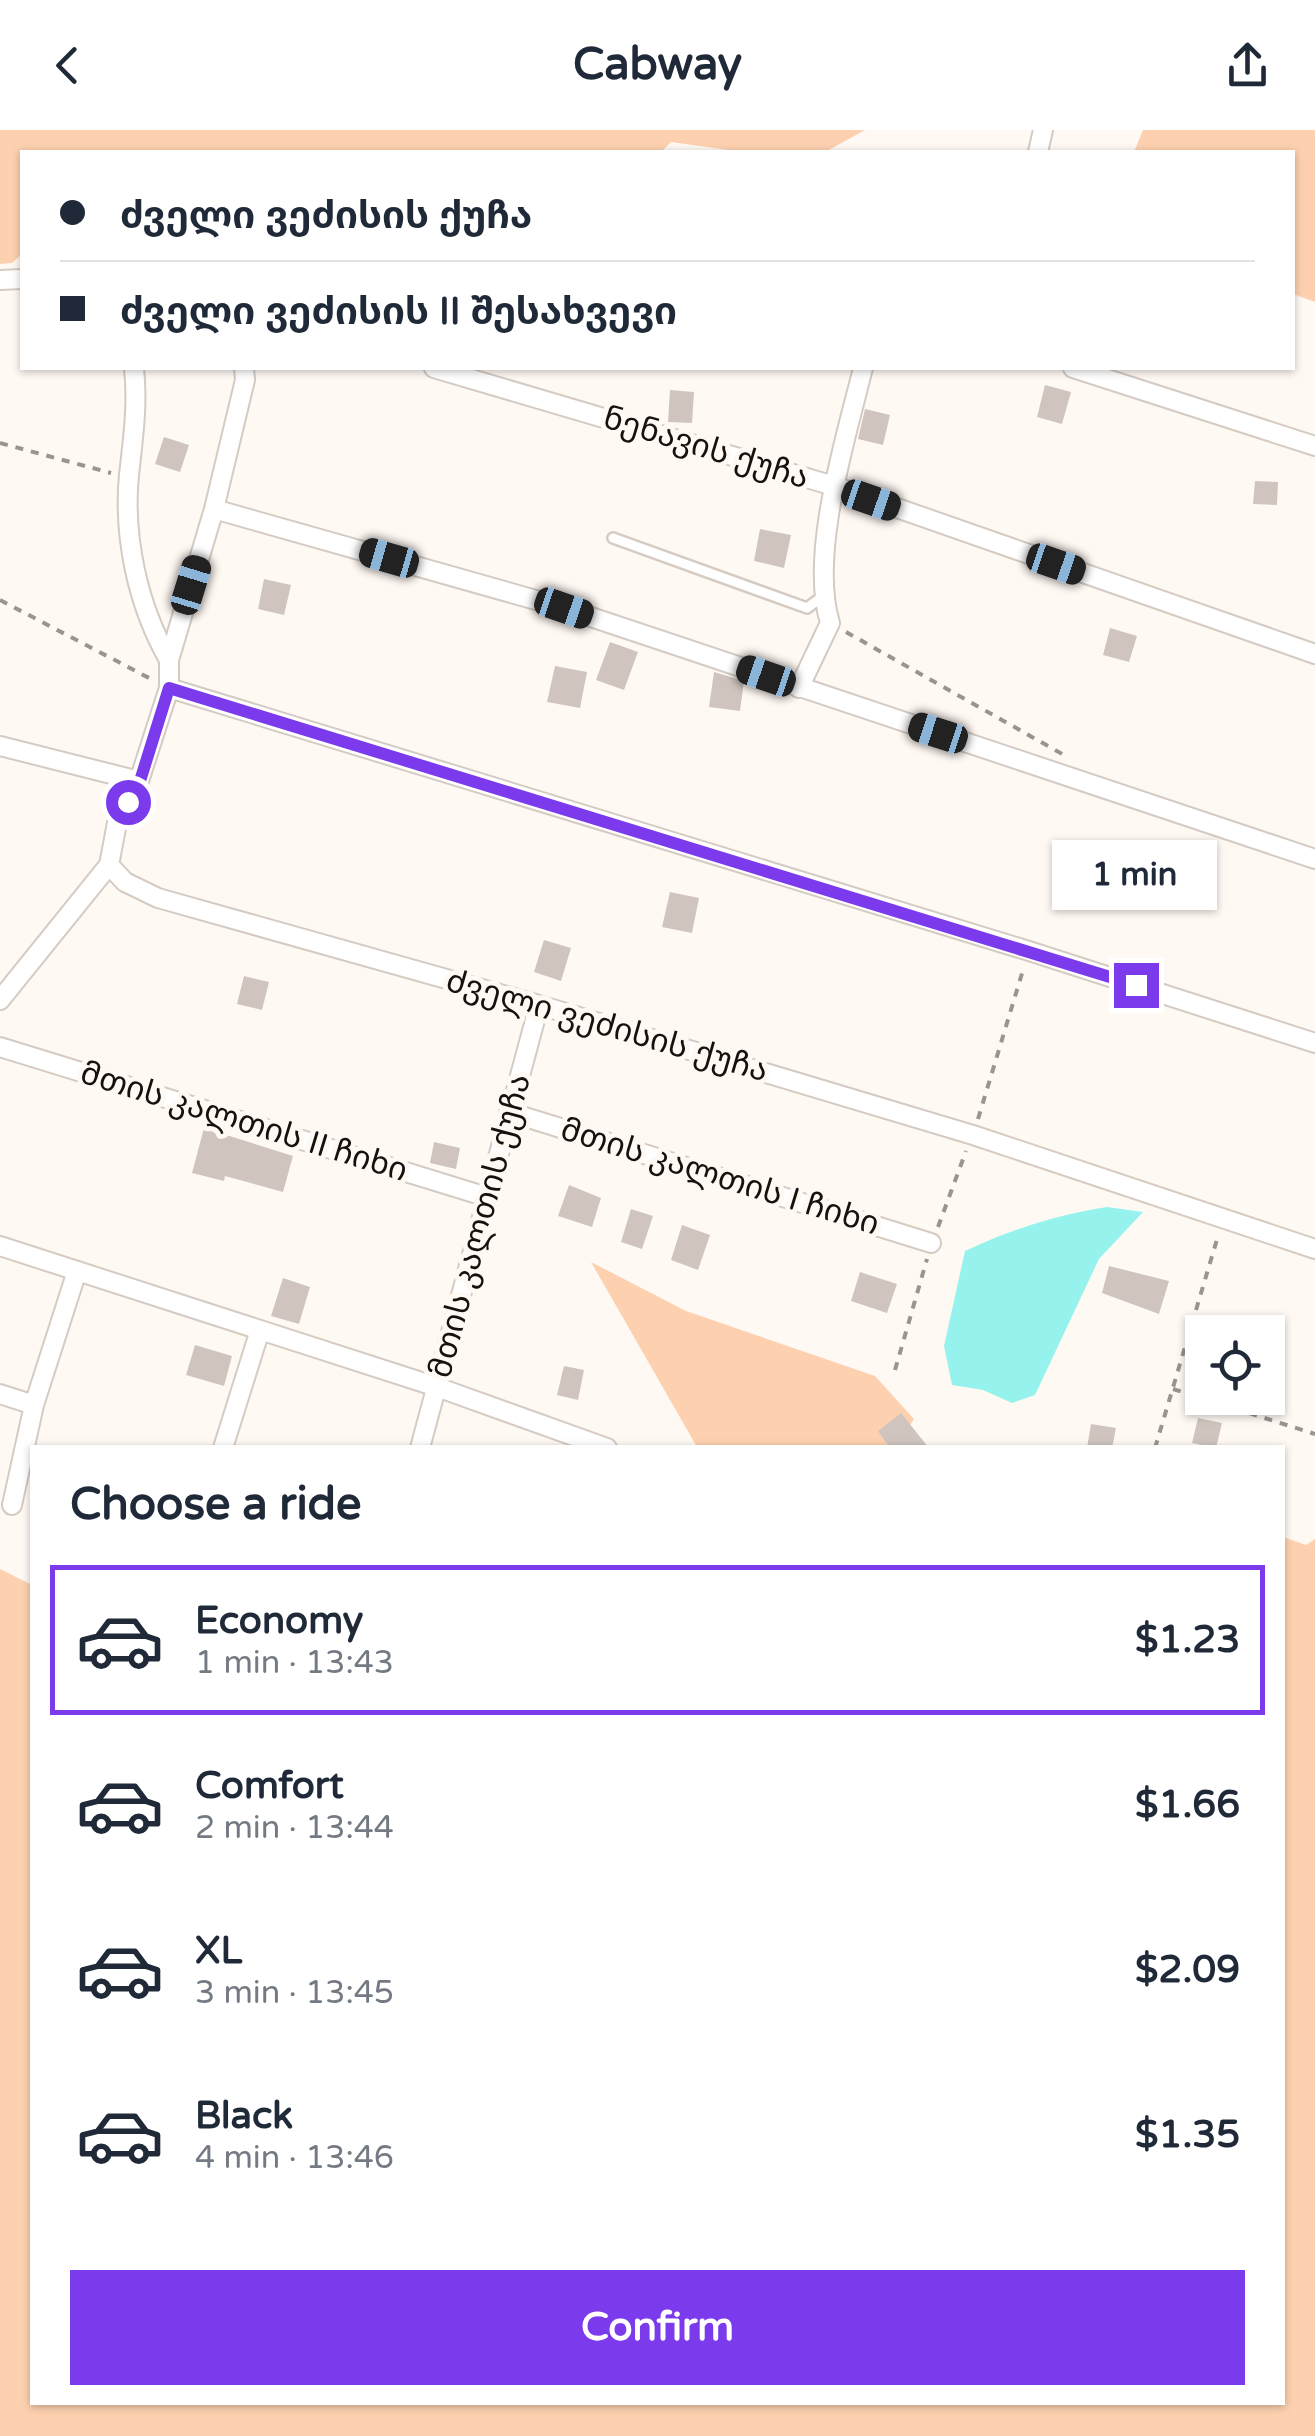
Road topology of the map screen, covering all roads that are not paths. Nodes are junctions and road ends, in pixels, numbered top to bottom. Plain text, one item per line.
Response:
1 (134, 370) edge
2 (244, 370) edge
3 (441, 370) edge
4 (863, 370) edge
5 (1079, 370) edge
6 (1315, 446) edge
7 (834, 486) junction
8 (214, 509) junction
9 (613, 538) dead end
10 (822, 598) junction
11 (1315, 654) edge
12 (168, 660) junction
13 (169, 688) junction
14 (799, 688) junction
15 (0, 746) edge
16 (140, 781) junction
17 (1315, 859) edge
18 (109, 866) junction
19 (0, 1000) edge
20 (539, 1005) junction
21 (1315, 1043) edge
22 (0, 1047) edge
23 (509, 1112) junction
24 (488, 1197) junction
25 (932, 1243) road end
26 (0, 1246) edge
27 (1315, 1249) edge
28 (77, 1271) junction
29 (260, 1330) junction
30 (437, 1387) junction
31 (0, 1394) edge
32 (34, 1406) junction
33 (224, 1445) edge
34 (421, 1445) edge
35 (599, 1445) edge
36 (12, 1504) dead end

1 - 12 street
2 - 8 street
3 - 7 street, ნენავის ქუჩა
4 - 7 street
5 - 6 street
7 - 10 street
7 - 11 street, ნენავის ქუჩა
8 - 12 street
8 - 14 street
9 - 10 lane
10 - 14 street
12 - 13 street
13 - 16 street
13 - 21 street
14 - 17 street
15 - 16 street
16 - 18 street
18 - 19 street
18 - 20 street, ძველი ვეძისის ქუჩა
20 - 23 street, მთის კალთის ქუჩა
20 - 27 street, ძველი ვეძისის ქუჩა
22 - 24 street, მთის კალთის II ჩიხი
23 - 24 street, მთის კალთის ქუჩა
23 - 25 street, მთის კალთის I ჩიხი
24 - 30 street, მთის კალთის ქუჩა
26 - 28 street
28 - 29 street
28 - 32 street
29 - 30 street
29 - 33 street
30 - 34 street, მთის კალთის ქუჩა
30 - 35 street
31 - 32 street
32 - 36 street

